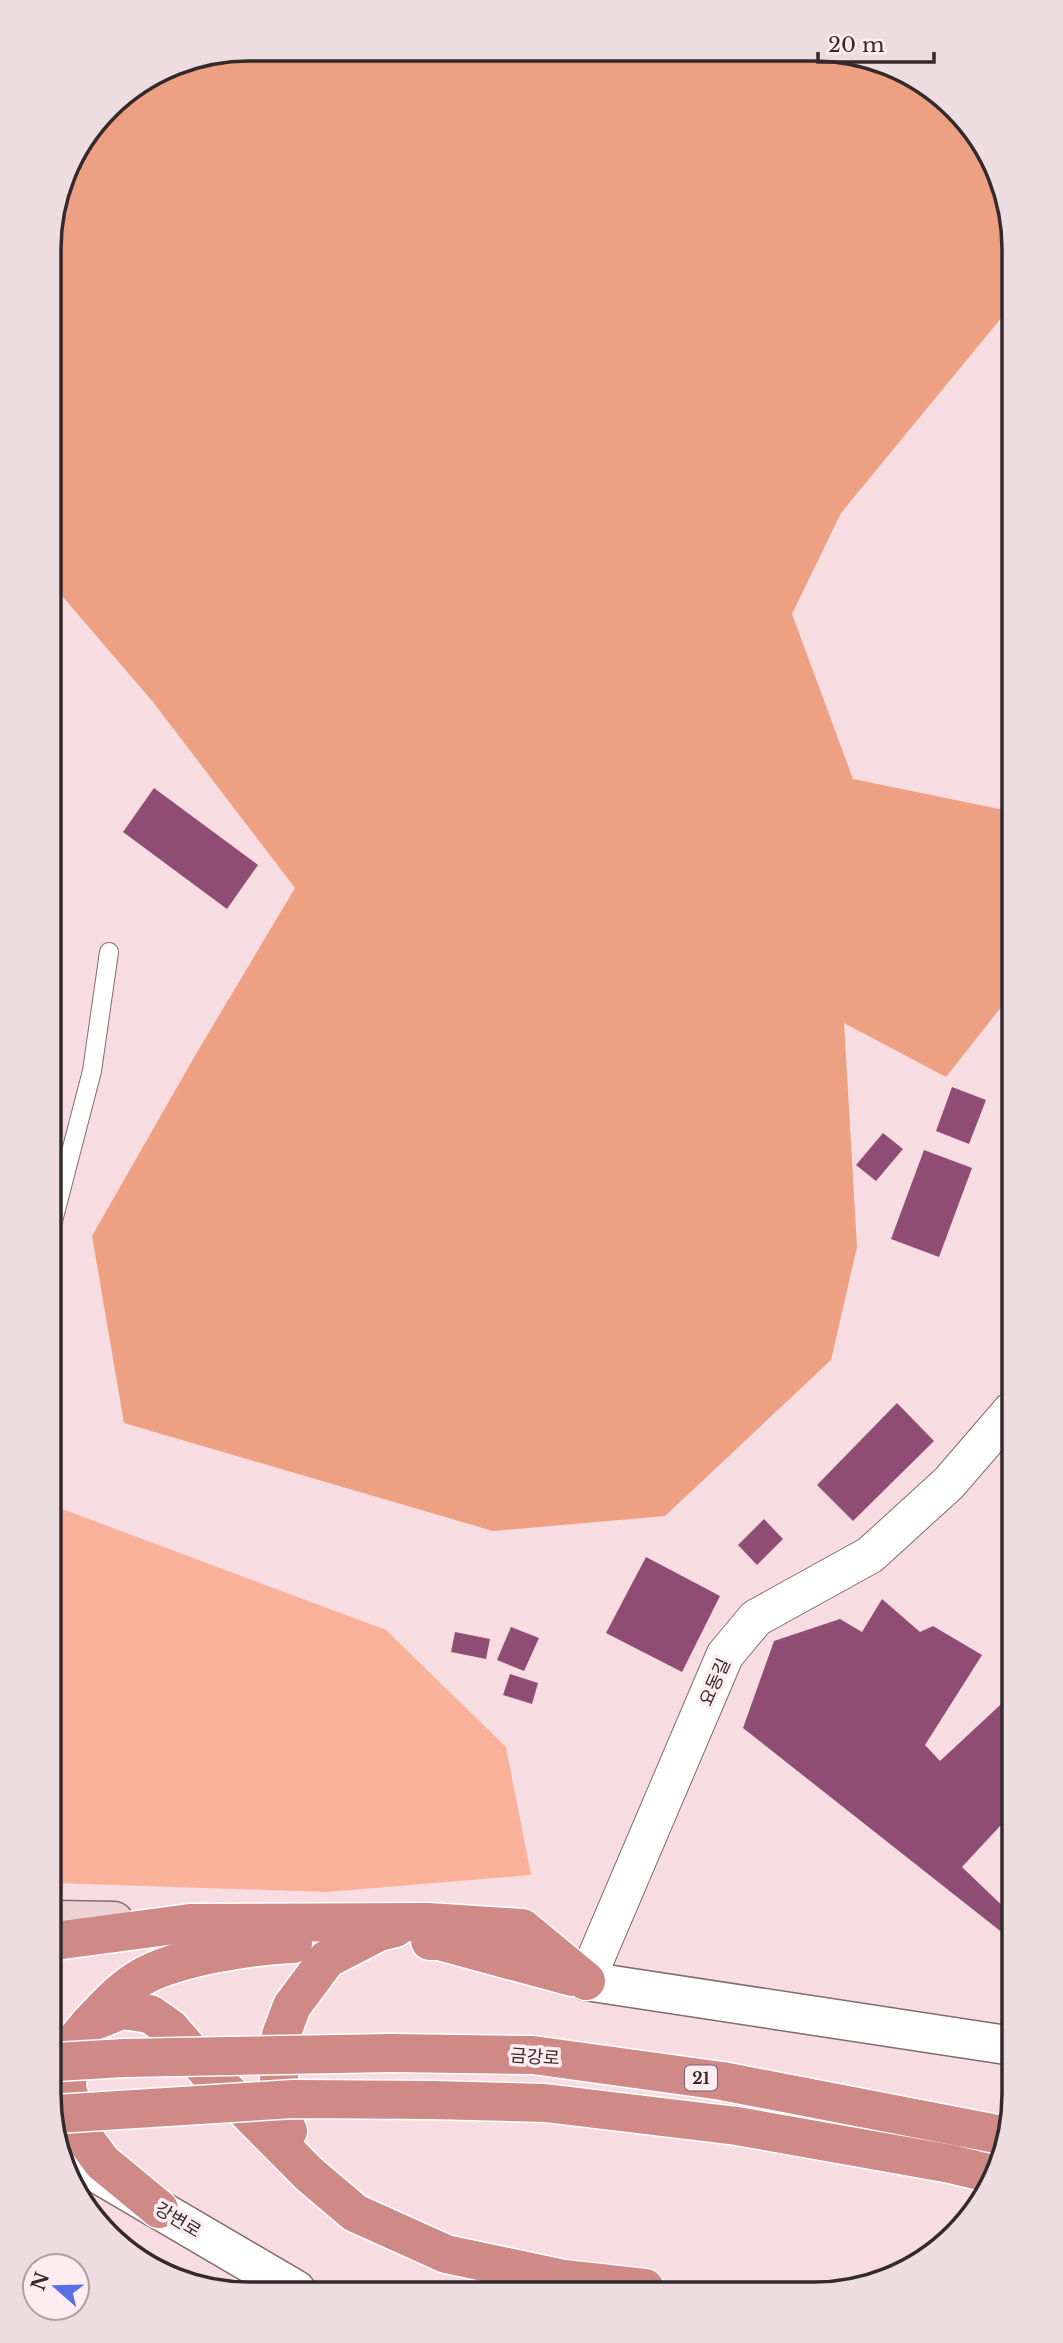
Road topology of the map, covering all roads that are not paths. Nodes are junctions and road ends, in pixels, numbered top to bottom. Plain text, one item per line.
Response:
1 (109, 952) dead end
2 (61, 1189) edge
3 (1001, 1422) edge
4 (61, 1920) edge
5 (428, 1922) junction
6 (190, 1923) junction
7 (61, 1940) edge
8 (359, 1942) junction
9 (586, 1981) junction
10 (1001, 2044) edge
11 (68, 2048) edge
12 (63, 2114) edge
13 (997, 2134) edge
14 (74, 2160) edge
15 (984, 2172) edge
16 (309, 2174) junction
17 (159, 2209) junction
18 (282, 2282) edge
19 (591, 2282) edge

1 - 2 lane
3 - 9 street, 요동길
4 - 6 main road
5 - 6 highway
5 - 8 highway
5 - 9 highway
6 - 7 highway
8 - 9 highway
8 - 11 highway
8 - 16 highway
9 - 10 street
11 - 13 highway, 금강로 / 21, bridge
11 - 16 highway
11 - 17 highway
12 - 15 highway, bridge
14 - 17 street, 강변로
16 - 19 highway
17 - 18 street, 강변로

